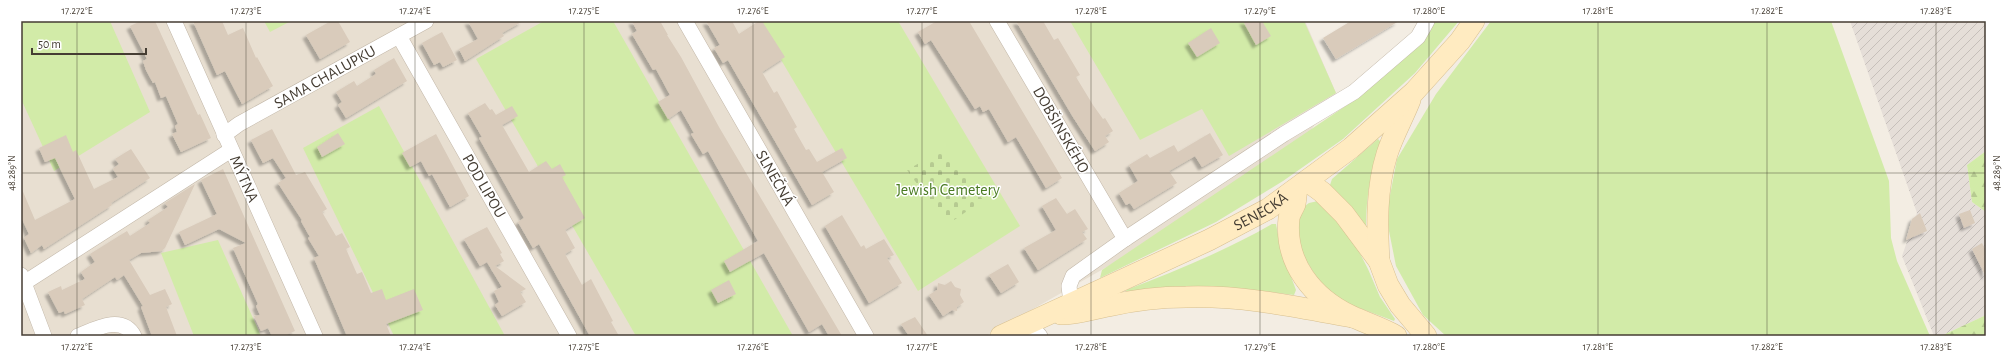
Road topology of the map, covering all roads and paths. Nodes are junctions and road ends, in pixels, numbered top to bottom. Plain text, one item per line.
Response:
1 (174, 21) edge
2 (426, 21) edge
3 (685, 21) edge
4 (998, 21) edge
5 (1427, 21) edge
6 (1474, 21) edge
7 (399, 36) junction
8 (1414, 92) junction
9 (224, 135) junction
10 (231, 150) junction
11 (1302, 185) junction
12 (1125, 239) junction
13 (1379, 262) junction
14 (22, 279) edge
15 (1071, 303) junction
16 (1046, 315) junction
17 (1352, 317) junction
18 (1034, 330) edge
19 (44, 336) edge
20 (78, 336) edge
21 (134, 336) edge
22 (315, 336) edge
23 (569, 336) edge
24 (866, 336) edge
25 (1001, 336) edge
26 (1396, 336) edge
27 (1426, 336) edge

1 - 9 street, MÝTNA
2 - 7 street, SAMA CHALUPKU
3 - 24 street, SLNEČNÁ
4 - 12 street, DOBŠINSKÉHO
5 - 12 street
6 - 8 main road, SENECKÁ
7 - 9 street, SAMA CHALUPKU
7 - 23 street, POD LIPOU
8 - 11 main road, SENECKÁ
8 - 13 main road
9 - 10 street, MÝTNA
10 - 14 street
10 - 22 street, MÝTNA
11 - 13 main road
11 - 15 main road, SENECKÁ
11 - 17 main road
12 - 15 street
13 - 27 main road
14 - 19 street
15 - 16 main road, SENECKÁ
16 - 17 main road
16 - 18 main road, SENECKÁ
17 - 26 main road
18 - 25 main road, SENECKÁ
20 - 21 street

